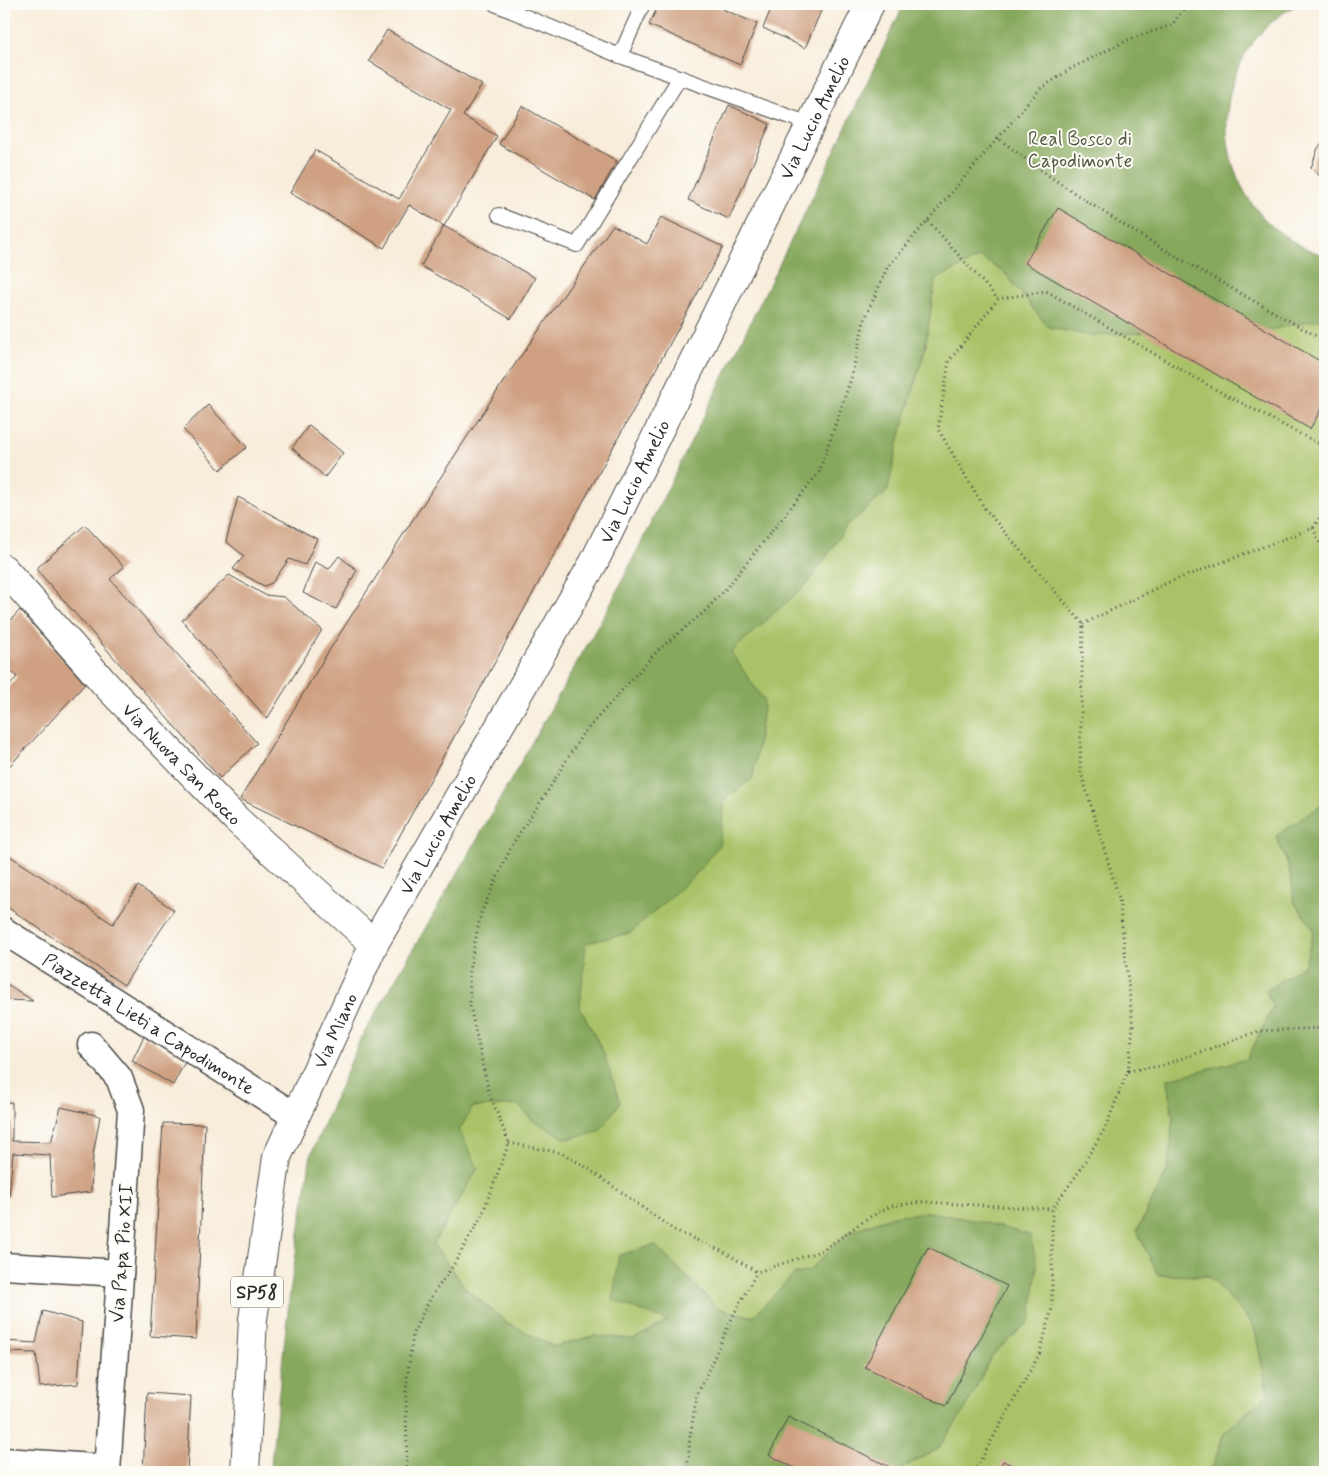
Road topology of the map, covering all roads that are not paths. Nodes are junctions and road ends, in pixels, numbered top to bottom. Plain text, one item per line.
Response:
1 (495, 4) edge
2 (643, 4) edge
3 (870, 4) edge
4 (620, 56) junction
5 (680, 78) junction
6 (810, 124) junction
7 (499, 215) dead end
8 (4, 569) edge
9 (4, 931) edge
10 (374, 944) junction
11 (91, 1045) dead end
12 (295, 1116) junction
13 (4, 1266) edge
14 (120, 1273) junction
15 (4, 1461) edge
16 (107, 1470) edge
17 (245, 1472) edge

1 - 4 lane
2 - 4 lane
3 - 6 main road, Via Lucio Amelio
4 - 5 lane
5 - 6 lane
5 - 7 lane
6 - 10 main road, Via Lucio Amelio
8 - 10 main road, Via Nuova San Rocco
9 - 12 street, Piazzetta Lieti a Capodimonte
10 - 12 main road, Via Miano / SP58
11 - 14 street, Via Papa Pio XII
12 - 17 main road, SP58
13 - 14 street
14 - 16 street, Via Papa Pio XII
15 - 16 street

